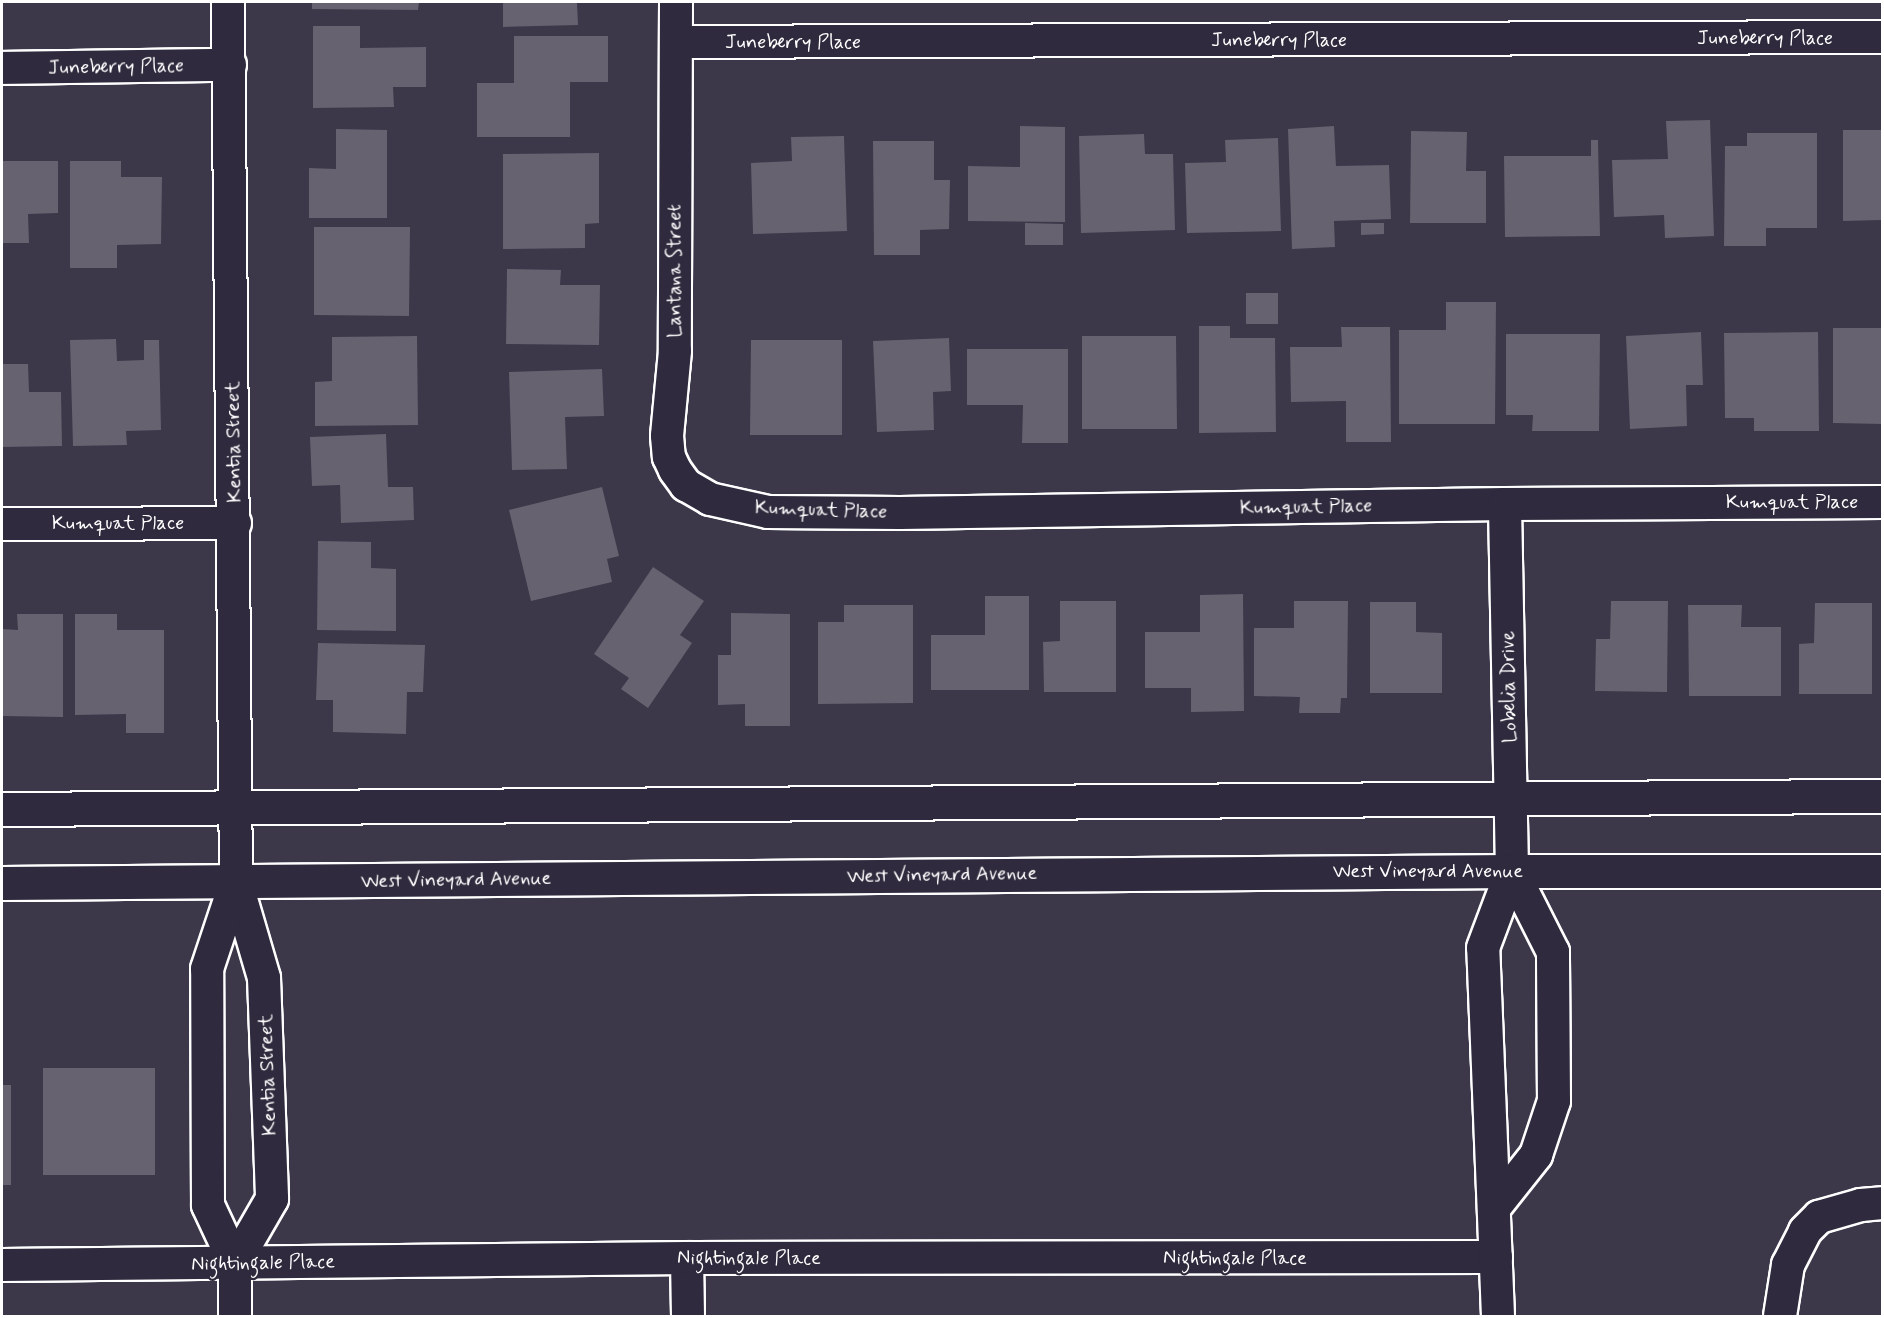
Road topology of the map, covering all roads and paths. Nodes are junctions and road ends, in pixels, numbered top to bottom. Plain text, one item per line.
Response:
1 (228, 2) edge
2 (676, 2) edge
3 (1882, 37) edge
4 (676, 42) junction
5 (230, 65) junction
6 (2, 68) edge
7 (1882, 502) edge
8 (1505, 504) junction
9 (731, 505) joint
10 (235, 523) junction
11 (2, 524) edge
12 (1882, 796) edge
13 (1512, 798) junction
14 (236, 807) junction
15 (2, 809) edge
16 (1512, 871) junction
17 (1882, 871) edge
18 (236, 882) junction
19 (2, 883) edge
20 (1882, 1203) edge
21 (1494, 1208) junction
22 (1497, 1257) junction
23 (687, 1258) junction
24 (235, 1263) junction
25 (2, 1265) edge
26 (235, 1317) edge
27 (688, 1317) edge
28 (1497, 1317) edge
29 (1780, 1317) edge

1 - 5 street, Kentia Street
2 - 4 street, Lantana Street
3 - 4 street, Juneberry Place
4 - 9 street, Lantana Street
5 - 6 street, Juneberry Place
5 - 10 street, Kentia Street
7 - 8 street, Kumquat Place
8 - 9 street, Kumquat Place
8 - 13 street, Lobelia Drive
10 - 11 street, Kumquat Place
10 - 14 street, Kentia Street
12 - 13 main road
13 - 14 main road
13 - 16 street, Lobelia Drive
14 - 15 main road
14 - 18 street, Kentia Street
16 - 17 main road, West Vineyard Avenue
16 - 18 main road, West Vineyard Avenue
16 - 21 street, Lobelia Drive
16 - 21 street, Lobelia Drive
18 - 19 main road, West Vineyard Avenue
18 - 24 street, Kentia Street
18 - 24 street, Kentia Street
20 - 29 street
21 - 22 street, Lobelia Drive
22 - 23 street, Nightingale Place
22 - 28 street, Lobelia Drive
23 - 24 street, Nightingale Place
23 - 27 street
24 - 25 street, Nightingale Place
24 - 26 street, Kentia Street

